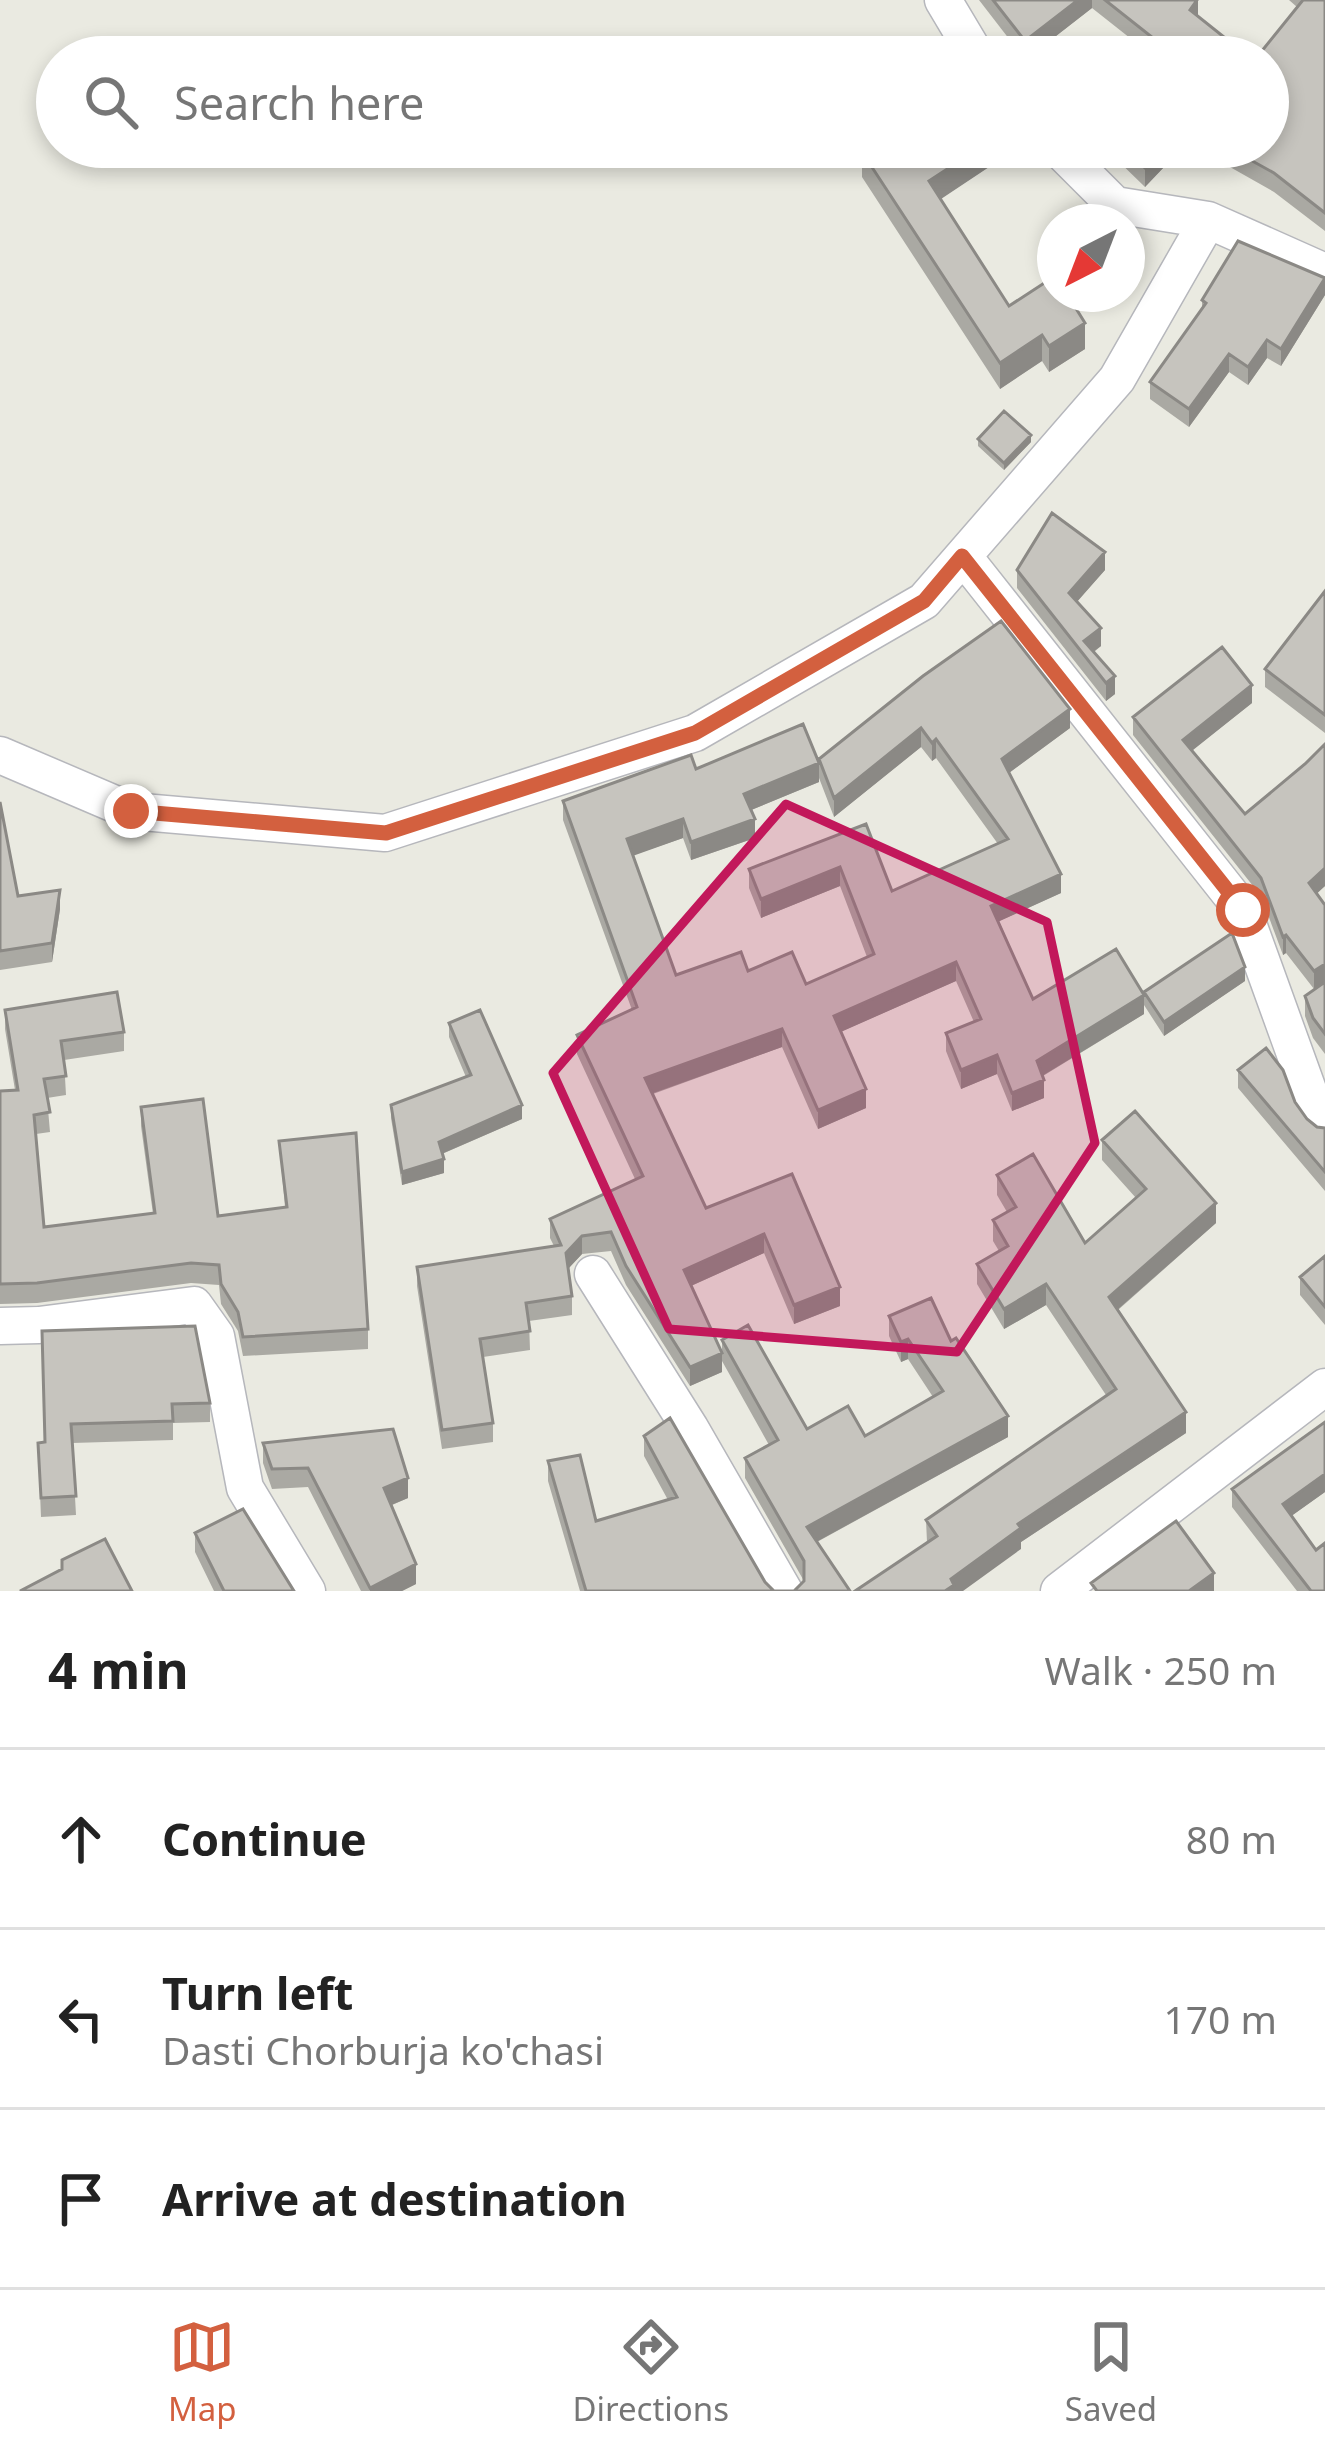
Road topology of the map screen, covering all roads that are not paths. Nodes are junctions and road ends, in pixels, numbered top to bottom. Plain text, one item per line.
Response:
1 (943, 0) edge
2 (964, 36) edge
3 (1078, 168) edge
4 (1208, 220) junction
5 (1325, 272) edge
6 (962, 556) junction
7 (0, 755) edge
8 (1325, 1124) edge
9 (593, 1274) dead end
10 (0, 1326) edge
11 (1325, 1387) edge
12 (308, 1591) edge
13 (784, 1591) edge
14 (1059, 1591) edge

1 - 2 street
3 - 4 street
4 - 5 street
4 - 6 street
6 - 7 street
6 - 8 street
9 - 13 street
10 - 12 street
11 - 14 street

